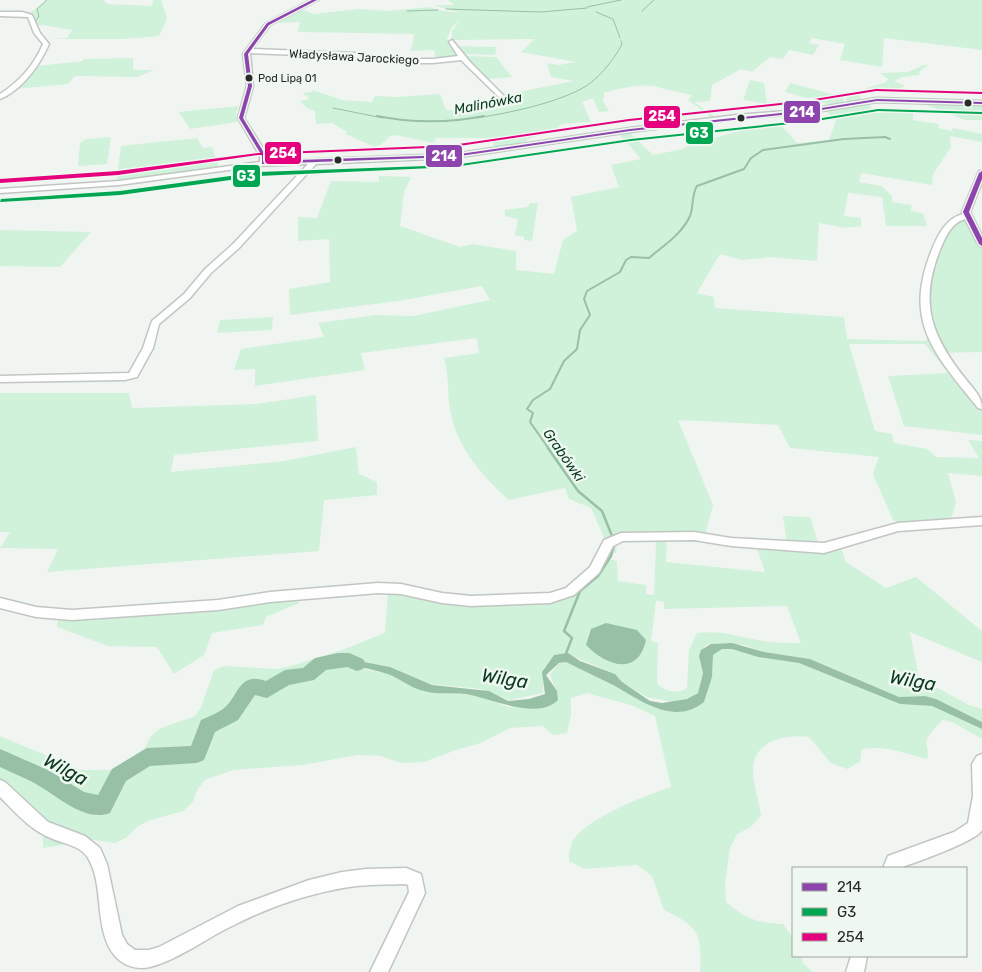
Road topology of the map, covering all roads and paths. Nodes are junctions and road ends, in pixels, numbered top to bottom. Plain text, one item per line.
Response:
1 (315, 0) edge
2 (0, 14) edge
3 (452, 42) dead end
4 (247, 51) junction
5 (460, 58) junction
6 (0, 97) edge
7 (502, 98) dead end
8 (982, 103) edge
9 (315, 161) junction
10 (264, 163) junction
11 (982, 173) edge
12 (0, 191) edge
13 (967, 216) junction
14 (982, 244) edge
15 (0, 379) edge
16 (982, 406) edge
17 (982, 521) edge
18 (0, 603) edge
19 (982, 760) edge
20 (0, 787) edge
21 (891, 867) edge
22 (859, 957) edge
23 (379, 972) edge
24 (855, 972) edge

1 - 4 street
2 - 6 street
3 - 5 street
4 - 5 street, Władysława Jarockiego
4 - 10 street
5 - 7 street
8 - 9 street
9 - 10 street
9 - 15 street
10 - 12 street
11 - 13 street
13 - 14 street
13 - 16 street
17 - 18 street
19 - 21 street
20 - 23 street
22 - 24 street

